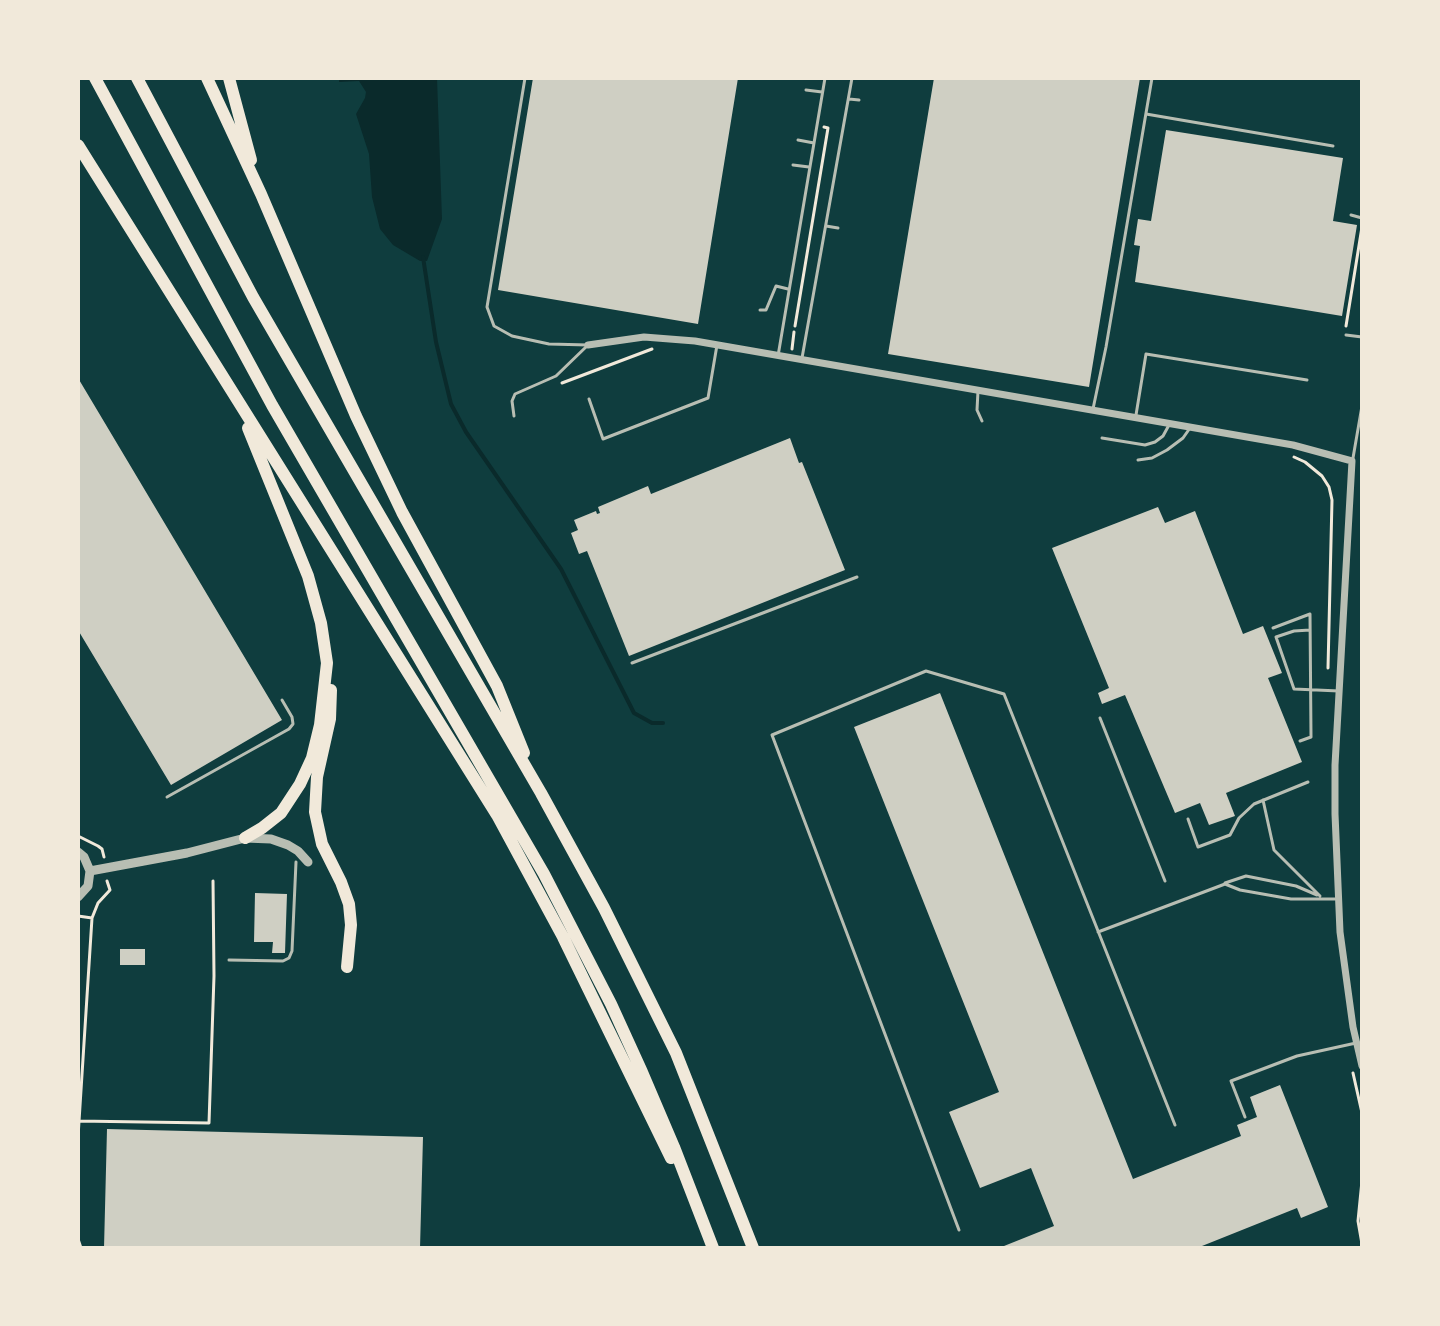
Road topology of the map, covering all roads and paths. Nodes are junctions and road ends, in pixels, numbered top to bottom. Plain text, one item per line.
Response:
1 (95, 78) edge
2 (137, 78) edge
3 (207, 78) edge
4 (229, 78) edge
5 (525, 78) edge
6 (825, 78) edge
7 (852, 78) edge
8 (1152, 78) edge
9 (806, 90) dead end
10 (822, 93) junction
11 (849, 99) junction
12 (859, 100) dead end
13 (1146, 114) junction
14 (816, 126) junction
15 (798, 140) dead end
16 (814, 143) junction
17 (78, 145) edge
18 (1333, 146) dead end
19 (78, 161) edge
20 (793, 165) dead end
21 (809, 168) junction
22 (261, 194) junction
23 (1351, 215) dead end
24 (1362, 218) edge
25 (826, 226) junction
26 (1362, 227) edge
27 (838, 228) dead end
28 (789, 289) junction
29 (760, 310) dead end
30 (795, 326) dead end
31 (1346, 335) joint
32 (1362, 337) edge
33 (588, 345) junction
34 (717, 345) junction
35 (661, 348) dead end
36 (778, 356) junction
37 (802, 360) junction
38 (1307, 380) dead end
39 (551, 388) dead end
40 (978, 391) junction
41 (234, 393) junction
42 (589, 399) dead end
43 (1362, 406) edge
44 (1093, 410) junction
45 (514, 416) dead end
46 (1135, 419) junction
47 (982, 421) dead end
48 (1169, 425) junction
49 (1190, 428) junction
50 (1102, 438) dead end
51 (1291, 456) dead end
52 (1138, 460) dead end
53 (1352, 461) junction
54 (857, 577) dead end
55 (1273, 628) dead end
56 (1310, 630) junction
57 (327, 663) junction
58 (632, 663) dead end
59 (1310, 690) junction
60 (1328, 690) junction
61 (1339, 691) junction
62 (282, 700) dead end
63 (1100, 718) dead end
64 (1300, 741) dead end
65 (1308, 782) dead end
66 (541, 793) junction
67 (167, 797) dead end
68 (1263, 800) junction
69 (1188, 819) dead end
70 (78, 836) edge
71 (245, 838) junction
72 (78, 852) edge
73 (296, 862) dead end
74 (308, 862) dead end
75 (105, 870) junction
76 (90, 871) junction
77 (213, 881) dead end
78 (1165, 881) dead end
79 (1225, 884) junction
80 (78, 897) edge
81 (1321, 897) junction
82 (1339, 899) junction
83 (78, 916) edge
84 (92, 918) junction
85 (1098, 932) junction
86 (229, 960) dead end
87 (347, 967) dead end
88 (1356, 1043) junction
89 (1362, 1066) edge
90 (1245, 1117) dead end
91 (79, 1121) edge
92 (1175, 1125) dead end
93 (78, 1137) edge
94 (1362, 1181) edge
95 (702, 1218) junction
96 (959, 1230) dead end
97 (78, 1239) edge
98 (1362, 1244) edge
99 (81, 1248) edge
100 (713, 1248) edge
101 (753, 1248) edge

1 - 95 highway
2 - 66 highway
3 - 22 highway
4 - 22 highway
5 - 33 lane
6 - 10 lane
7 - 11 lane
8 - 13 lane
9 - 10 lane
10 - 14 lane
11 - 12 lane
11 - 25 lane
13 - 18 lane
13 - 44 lane
14 - 16 lane
14 - 30 path
15 - 16 lane
16 - 21 lane
17 - 41 highway
19 - 41 highway
20 - 21 lane
21 - 28 lane
22 - 66 highway
23 - 24 lane
25 - 27 lane
25 - 37 lane
26 - 31 path
28 - 29 lane
28 - 36 lane
31 - 32 lane
33 - 34 street
33 - 45 lane
34 - 36 street
34 - 42 lane
35 - 39 path
36 - 37 street
37 - 40 street
38 - 46 lane
40 - 44 street
40 - 47 lane
41 - 57 highway
41 - 95 highway
43 - 53 lane
44 - 46 street
46 - 48 street
48 - 49 street
48 - 50 lane
49 - 52 lane
49 - 53 street
51 - 60 path
53 - 61 street
54 - 58 lane
55 - 56 lane
56 - 59 lane
56 - 59 lane
57 - 71 highway
57 - 87 highway
59 - 60 lane
59 - 64 lane
60 - 61 lane
61 - 82 street
62 - 67 lane
63 - 78 lane
65 - 68 lane
66 - 101 highway
68 - 69 lane
68 - 81 lane
70 - 75 path
71 - 74 street
71 - 75 street
72 - 76 street
73 - 86 lane
75 - 76 street
75 - 84 path
76 - 80 street
77 - 91 path
79 - 81 lane
79 - 81 lane
79 - 85 lane
81 - 82 lane
82 - 88 street
83 - 84 path
84 - 91 path
85 - 92 lane
85 - 96 lane
88 - 89 street
88 - 90 lane
91 - 93 path
94 - 98 path
95 - 100 highway
97 - 99 path

